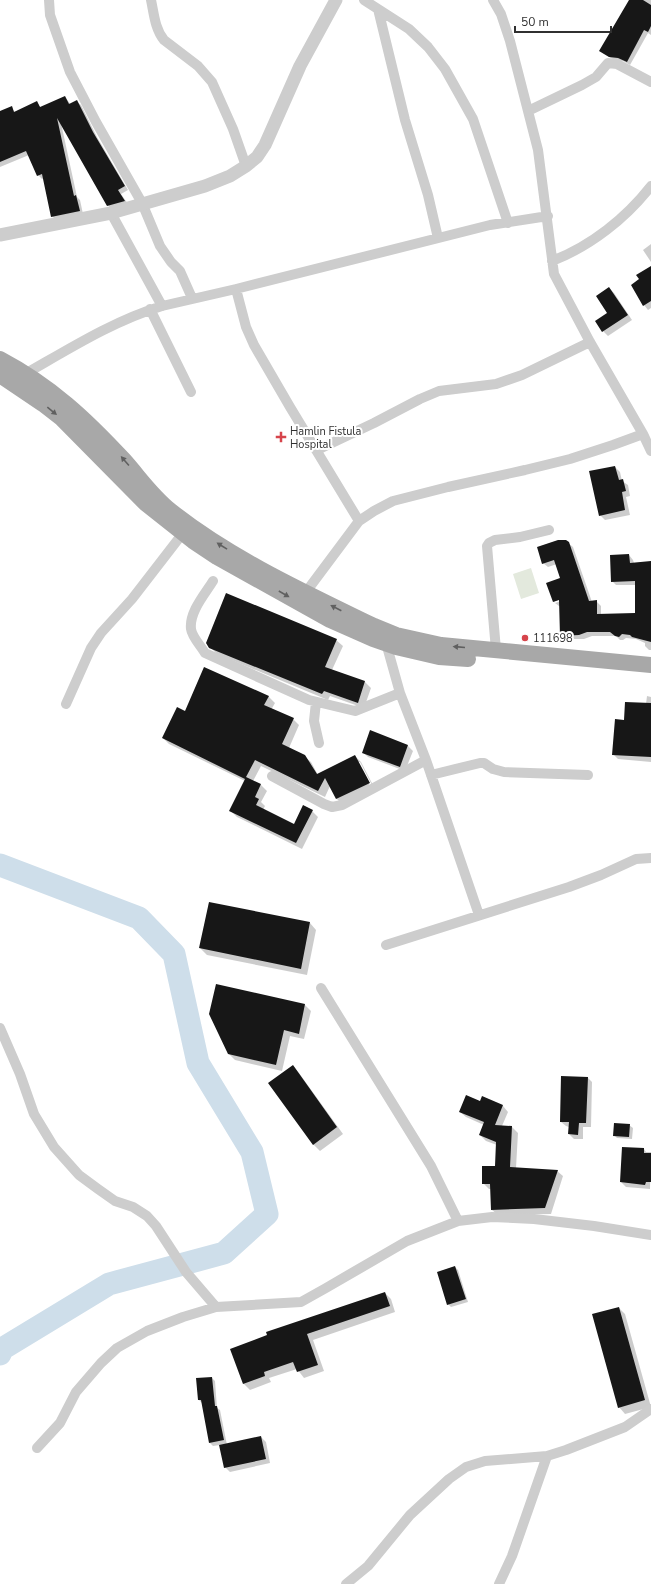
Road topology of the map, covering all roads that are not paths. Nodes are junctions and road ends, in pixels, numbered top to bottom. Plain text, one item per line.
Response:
1 (49, 0) edge
2 (151, 0) edge
3 (336, 0) edge
4 (364, 0) edge
5 (493, 0) edge
6 (378, 9) junction
7 (651, 82) edge
8 (528, 111) junction
9 (246, 166) junction
10 (651, 186) edge
11 (142, 203) junction
12 (111, 213) junction
13 (548, 216) junction
14 (508, 223) junction
15 (0, 234) edge
16 (438, 238) junction
17 (552, 261) junction
18 (236, 289) junction
19 (192, 298) junction
20 (162, 306) junction
21 (150, 309) junction
22 (590, 342) junction
23 (0, 360) edge
24 (0, 375) edge
25 (23, 381) junction
26 (191, 392) dead end
27 (643, 434) junction
28 (317, 450) junction
29 (651, 451) edge
30 (359, 521) junction
31 (549, 530) dead end
32 (183, 533) junction
33 (213, 581) dead end
34 (306, 592) junction
35 (386, 643) junction
36 (496, 650) junction
37 (651, 665) edge
38 (651, 674) edge
39 (400, 693) junction
40 (316, 702) junction
41 (66, 704) dead end
42 (319, 743) dead end
43 (426, 760) junction
44 (431, 775) junction
45 (588, 775) dead end
46 (272, 776) dead end
47 (651, 858) edge
48 (479, 914) junction
49 (386, 945) dead end
50 (321, 988) dead end
51 (0, 1028) edge
52 (458, 1221) junction
53 (651, 1235) edge
54 (216, 1307) junction
55 (651, 1409) edge
56 (37, 1448) dead end
57 (547, 1456) junction
58 (346, 1584) edge
59 (499, 1584) edge

1 - 11 street
2 - 9 street
3 - 9 street
4 - 6 street
5 - 8 street
6 - 14 street
6 - 16 street
7 - 8 street
8 - 13 street
9 - 11 street
10 - 17 street
11 - 12 street
11 - 19 street
12 - 15 street
12 - 20 street
13 - 14 street
13 - 17 street
14 - 16 street
16 - 18 street
17 - 22 street
18 - 19 street
18 - 28 street
19 - 20 street
20 - 21 street
21 - 25 street
21 - 26 street
22 - 27 street
22 - 28 street
23 - 25 main road
24 - 25 main road
25 -> 32 main road
34 -> 25 main road
27 - 29 street
27 - 30 street
28 - 30 street
30 - 34 street
31 - 36 street
32 -> 35 main road
32 - 41 street
33 - 40 street
36 -> 34 main road
35 - 38 main road
35 - 39 street
36 - 37 main road
39 - 40 street
39 - 43 street
40 - 42 street
43 - 44 street
43 - 46 street
44 - 45 street
44 - 48 street
47 - 48 street
48 - 49 street
50 - 52 street
51 - 54 street
52 - 53 street
52 - 54 street
54 - 56 street
55 - 57 street
57 - 58 street
57 - 59 street

